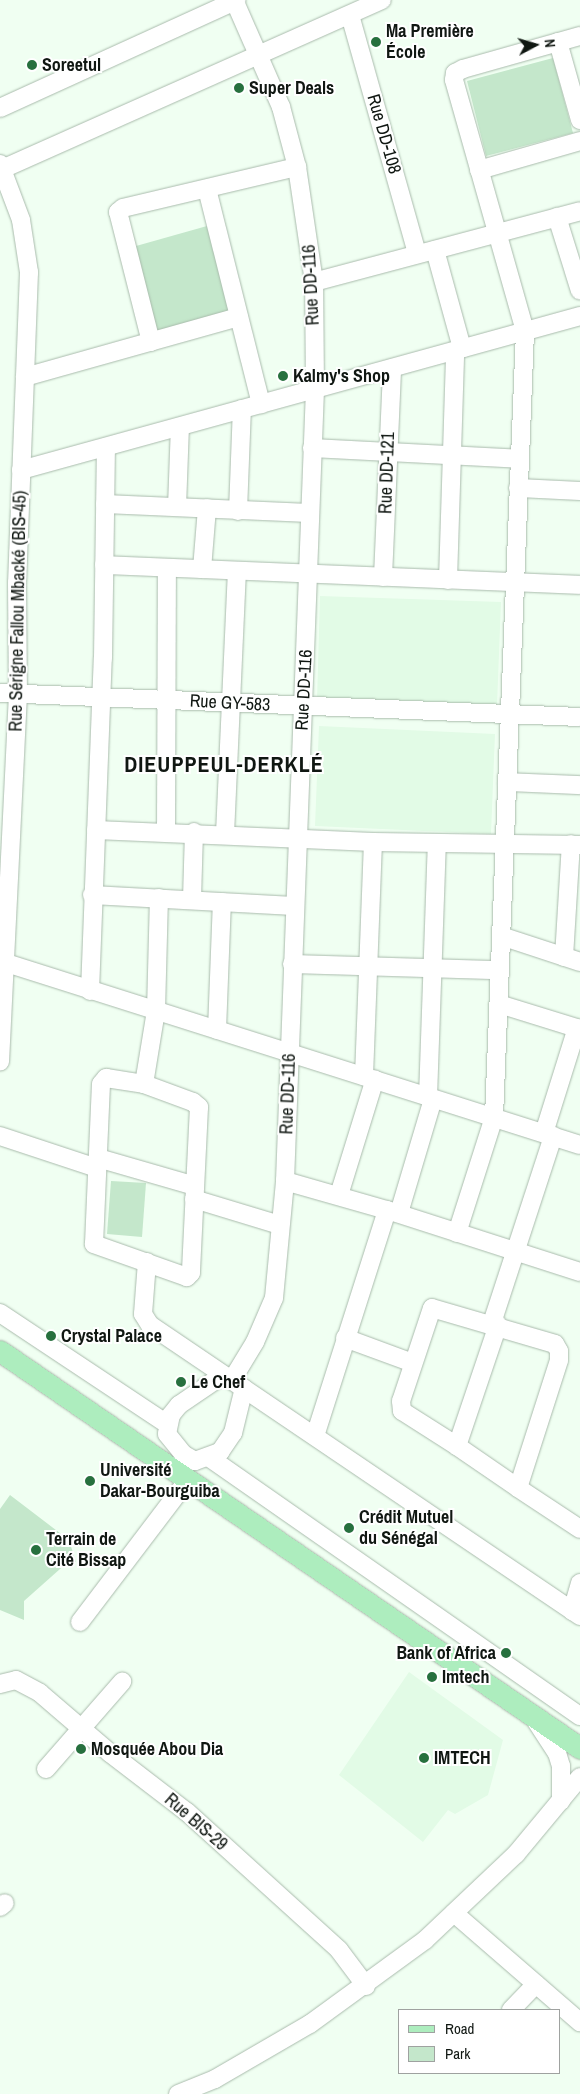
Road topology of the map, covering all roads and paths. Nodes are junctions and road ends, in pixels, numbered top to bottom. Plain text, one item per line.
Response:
1 (235, 0) edge
2 (382, 0) edge
3 (350, 15) junction
4 (580, 36) edge
5 (558, 42) junction
6 (260, 56) junction
7 (0, 108) edge
8 (580, 120) edge
9 (580, 140) edge
10 (297, 167) junction
11 (1, 168) edge
12 (478, 170) junction
13 (207, 189) junction
14 (580, 211) edge
15 (557, 217) junction
16 (497, 233) junction
17 (435, 250) junction
18 (417, 254) junction
19 (314, 282) junction
20 (580, 291) edge
21 (580, 316) edge
22 (239, 317) junction
23 (524, 331) junction
24 (151, 342) junction
25 (458, 350) junction
26 (392, 368) junction
27 (25, 377) junction
28 (315, 389) junction
29 (261, 404) junction
30 (242, 409) junction
31 (180, 427) junction
32 (106, 447) junction
33 (312, 448) junction
34 (388, 452) junction
35 (454, 455) junction
36 (519, 459) junction
37 (21, 470) junction
38 (518, 488) junction
39 (580, 491) edge
40 (105, 504) junction
41 (177, 507) junction
42 (207, 508) junction
43 (238, 511) junction
44 (309, 514) junction
45 (104, 565) junction
46 (167, 568) junction
47 (202, 569) junction
48 (237, 572) junction
49 (310, 575) junction
50 (383, 577) junction
51 (448, 580) junction
52 (514, 582) junction
53 (580, 585) edge
54 (0, 693) edge
55 (18, 694) junction
56 (101, 699) junction
57 (166, 700) junction
58 (230, 703) junction
59 (303, 706) junction
60 (510, 714) junction
61 (580, 716) edge
62 (7, 778) edge
63 (507, 782) junction
64 (580, 785) edge
65 (96, 830) junction
66 (166, 831) junction
67 (194, 832) junction
68 (225, 834) junction
69 (296, 836) junction
70 (373, 842) junction
71 (505, 842) junction
72 (437, 843) junction
73 (575, 845) edge
74 (5, 854) edge
75 (92, 895) junction
76 (159, 898) junction
77 (192, 899) junction
78 (222, 902) junction
79 (294, 906) junction
80 (501, 936) junction
81 (572, 959) edge
82 (3, 962) edge
83 (292, 964) junction
84 (368, 966) junction
85 (433, 968) junction
86 (500, 970) junction
87 (90, 991) junction
88 (499, 1004) junction
89 (156, 1011) junction
90 (578, 1029) edge
91 (217, 1030) junction
92 (289, 1051) junction
93 (0, 1062) edge
94 (370, 1078) junction
95 (144, 1084) junction
96 (430, 1098) junction
97 (494, 1116) junction
98 (548, 1135) junction
99 (0, 1136) edge
100 (580, 1145) edge
101 (98, 1163) junction
102 (285, 1181) junction
103 (194, 1192) junction
104 (339, 1195) junction
105 (393, 1212) junction
106 (280, 1225) junction
107 (457, 1233) junction
108 (515, 1252) junction
109 (147, 1262) junction
110 (579, 1270) edge
111 (0, 1313) edge
112 (495, 1324) junction
113 (346, 1338) junction
114 (0, 1351) edge
115 (413, 1363) junction
116 (233, 1381) junction
117 (167, 1424) junction
118 (315, 1436) junction
119 (457, 1446) junction
120 (210, 1458) junction
121 (182, 1469) junction
122 (518, 1488) junction
123 (580, 1529) edge
124 (580, 1583) edge
125 (576, 1614) edge
126 (80, 1622) dead end
127 (5, 1682) edge
128 (122, 1682) dead end
129 (530, 1712) junction
130 (580, 1716) edge
131 (83, 1729) junction
132 (580, 1748) edge
133 (46, 1769) dead end
134 (580, 1777) edge
135 (580, 1794) edge
136 (557, 1806) junction
137 (454, 1913) junction
138 (536, 1984) junction
139 (366, 1986) junction
140 (512, 2009) edge
141 (580, 2022) edge
142 (178, 2094) edge

1 - 6 street, Rue DD-116
1 - 7 street
2 - 3 street
3 - 6 street
3 - 18 street, Rue DD-108
4 - 5 street
5 - 8 street
5 - 12 street
6 - 10 street, Rue DD-116
6 - 11 street
9 - 12 street
10 - 13 street
10 - 19 street, Rue DD-116
11 - 27 street, Rue Sérigne Fallou Mbacké (BIS-45)
12 - 16 street
13 - 22 street
13 - 24 street
14 - 15 street
15 - 16 street
15 - 20 street
16 - 17 street
16 - 23 street
17 - 18 street
17 - 25 street
18 - 19 street
19 - 28 street, Rue DD-116
21 - 23 street
22 - 24 street
22 - 29 street
23 - 25 street
23 - 36 street
24 - 27 street
25 - 26 street
25 - 35 street
26 - 28 street
26 - 34 street, Rue DD-121
27 - 37 street, Rue Sérigne Fallou Mbacké (BIS-45)
28 - 29 street
28 - 33 street, Rue DD-116
29 - 30 street
30 - 31 street
30 - 43 street
31 - 32 street
31 - 41 street
32 - 37 street
32 - 40 street
33 - 34 street
33 - 44 street, Rue DD-116
34 - 35 street
34 - 50 street, Rue DD-121
35 - 36 street
35 - 51 street
36 - 38 street
37 - 55 street, Rue Sérigne Fallou Mbacké (BIS-45)
38 - 39 street
38 - 52 street
40 - 41 street
40 - 45 street
41 - 42 street
42 - 43 street
42 - 47 street
43 - 44 street
44 - 49 street, Rue DD-116
45 - 46 street
45 - 56 street
46 - 47 street
46 - 57 street
47 - 48 street
48 - 49 street
48 - 58 street
49 - 50 street
49 - 59 street, Rue DD-116
50 - 51 street
51 - 52 street
52 - 53 street
52 - 60 street
54 - 55 street, Rue GY-583
55 - 56 street, Rue GY-583
55 - 62 street, Rue Sérigne Fallou Mbacké (BIS-45)
56 - 57 street, Rue GY-583
56 - 65 street
57 - 58 street, Rue GY-583
57 - 66 street
58 - 59 street, Rue GY-583
58 - 68 street
59 - 60 street, Rue GY-583
59 - 69 street, Rue DD-116
60 - 61 street, Rue GY-583
60 - 63 street
62 - 74 street, Rue Sérigne Fallou Mbacké (BIS-45)
63 - 64 street
63 - 71 street
65 - 66 street
65 - 75 street
66 - 67 street
67 - 68 street
67 - 77 street
68 - 69 street
69 - 70 street
69 - 79 street, Rue DD-116
70 - 72 street
70 - 84 street
71 - 72 street
71 - 73 street
71 - 80 street
72 - 85 street
73 - 81 street
74 - 82 street, Rue Sérigne Fallou Mbacké (BIS-45)
75 - 76 street
75 - 87 street
76 - 77 street
76 - 89 street
77 - 78 street
78 - 79 street
78 - 91 street
79 - 83 street, Rue DD-116
80 - 81 street
80 - 86 street
82 - 87 street
82 - 93 street, Rue Sérigne Fallou Mbacké (BIS-45)
83 - 84 street
83 - 92 street, Rue DD-116
84 - 85 street
84 - 94 street
85 - 86 street
85 - 96 street
86 - 88 street
87 - 89 street
88 - 90 street
88 - 97 street
89 - 91 street
89 - 95 street
90 - 98 street
91 - 92 street
92 - 94 street
92 - 102 street, Rue DD-116
94 - 96 street
94 - 104 street
95 - 101 street
95 - 103 street
96 - 97 street
96 - 105 street
97 - 98 street
97 - 107 street
98 - 100 street
98 - 108 street
99 - 101 street
101 - 103 street
101 - 109 street
102 - 104 street
102 - 106 street, Rue DD-116
103 - 106 street
103 - 109 street
104 - 105 street
105 - 107 street
105 - 113 street
106 - 116 street, Rue DD-116
107 - 108 street
108 - 110 street
108 - 112 street
109 - 116 street
111 - 117 street
112 - 115 street
112 - 119 street
112 - 122 street
113 - 115 street
113 - 118 street
114 - 121 main road
115 - 119 street
116 - 117 street
116 - 118 street
116 - 120 street
117 - 121 street
118 - 125 street
119 - 122 street
120 - 121 street
120 - 130 street
121 - 126 street
121 - 129 main road
122 - 123 street
124 - 125 street
127 - 131 street, Rue BIS-29
128 - 131 street
129 - 132 main road
129 - 136 street
131 - 133 street
131 - 139 street, Rue BIS-29
134 - 136 street
135 - 136 street
136 - 137 street
137 - 138 street
137 - 139 street
138 - 140 street
138 - 141 street
139 - 142 street

